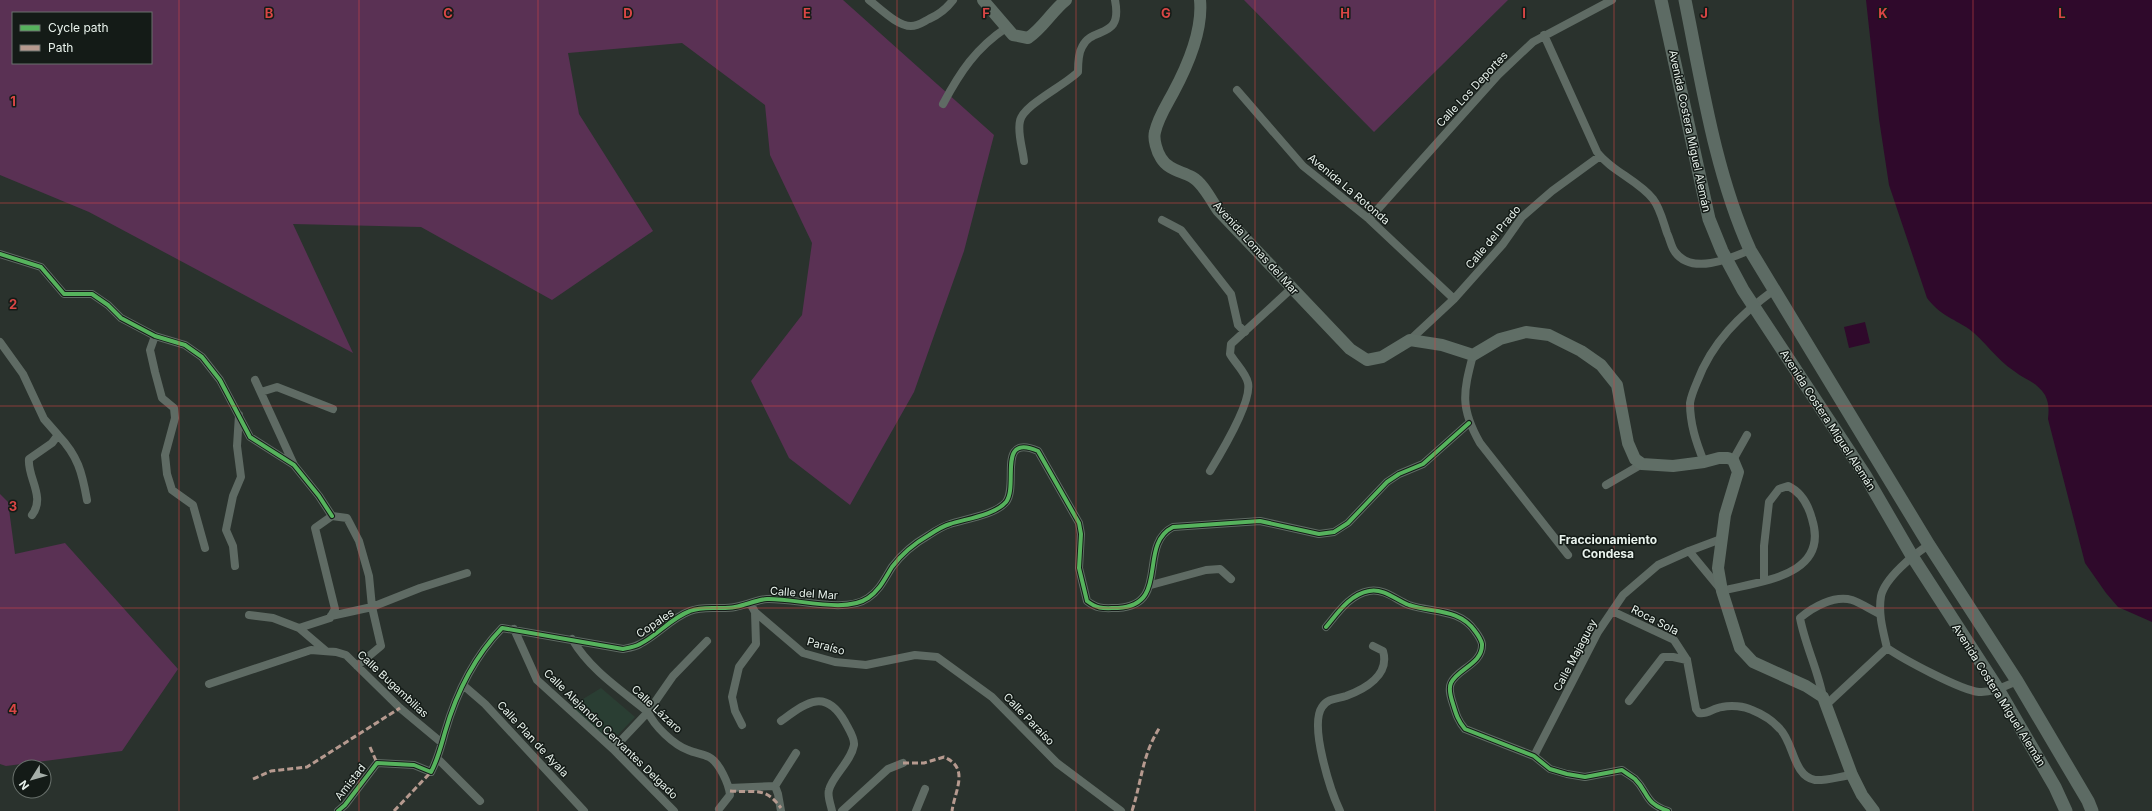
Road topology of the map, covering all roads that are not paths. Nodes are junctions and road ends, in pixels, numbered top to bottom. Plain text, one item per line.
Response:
1 (869, 0) edge
2 (953, 0) edge
3 (983, 0) edge
4 (1066, 0) edge
5 (1114, 0) edge
6 (1200, 0) edge
7 (1612, 0) edge
8 (1661, 0) edge
9 (1685, 0) edge
10 (1006, 28) junction
11 (1544, 35) junction
12 (1236, 90) dead end
13 (943, 104) dead end
14 (1600, 156) junction
15 (1024, 161) dead end
16 (1369, 219) junction
17 (1162, 220) dead end
18 (1750, 250) junction
19 (0, 254) edge
20 (1727, 260) junction
21 (1292, 288) junction
22 (1774, 290) junction
23 (1454, 299) junction
24 (1754, 305) junction
25 (1245, 332) junction
26 (155, 336) junction
27 (1410, 340) junction
28 (0, 342) edge
29 (1473, 355) junction
30 (255, 380) dead end
31 (261, 392) junction
32 (333, 409) dead end
33 (239, 415) junction
34 (1469, 423) junction
35 (58, 435) junction
36 (1747, 435) dead end
37 (1733, 460) junction
38 (1704, 462) junction
39 (1642, 464) junction
40 (294, 465) junction
41 (1210, 471) dead end
42 (1606, 485) dead end
43 (86, 500) dead end
44 (32, 515) dead end
45 (332, 516) junction
46 (1721, 539) junction
47 (1930, 545) junction
48 (205, 548) dead end
49 (1689, 550) junction
50 (1568, 555) dead end
51 (1912, 556) junction
52 (235, 566) dead end
53 (467, 573) dead end
54 (1231, 579) dead end
55 (1764, 580) junction
56 (1151, 585) junction
57 (1722, 591) junction
58 (750, 603) junction
59 (735, 607) joint
60 (372, 608) junction
61 (1612, 611) junction
62 (755, 612) junction
63 (1880, 614) junction
64 (250, 615) dead end
65 (331, 616) junction
66 (299, 628) junction
67 (1326, 628) dead end
68 (514, 629) junction
69 (572, 639) junction
70 (707, 641) dead end
71 (1373, 646) dead end
72 (1887, 648) junction
73 (326, 651) junction
74 (915, 655) joint
75 (1685, 656) junction
76 (358, 666) junction
77 (2017, 681) junction
78 (209, 684) dead end
79 (463, 685) junction
80 (1998, 690) junction
81 (1826, 700) junction
82 (1629, 701) dead end
83 (648, 712) junction
84 (781, 721) dead end
85 (742, 724) dead end
86 (442, 743) junction
87 (613, 749) junction
88 (796, 753) dead end
89 (1534, 756) junction
90 (438, 759) junction
91 (903, 763) dead end
92 (1852, 775) junction
93 (775, 786) junction
94 (925, 789) dead end
95 (729, 790) junction
96 (480, 801) dead end
97 (719, 809) dead end
98 (338, 811) edge
99 (584, 811) edge
100 (674, 811) edge
101 (781, 811) edge
102 (832, 811) edge
103 (842, 811) edge
104 (916, 811) edge
105 (1121, 811) edge
106 (1340, 811) edge
107 (1668, 811) edge
108 (1874, 811) edge
109 (2066, 811) edge
110 (2092, 811) edge

1 - 2 street
3 - 10 main road
4 - 10 main road
5 - 15 street
6 - 21 main road, Avenida Lomas del Mar
7 - 11 street, Calle Los Deportes
8 - 20 main road, Avenida Costera Miguel Alemán
9 - 18 main road, Avenida Costera Miguel Alemán
10 - 13 street
11 - 14 street
11 - 16 street, Calle Los Deportes
12 - 16 street, Avenida La Rotonda
14 - 20 street
14 - 23 street, Calle del Prado
16 - 23 street, Avenida La Rotonda
17 - 25 street
18 - 20 street
18 - 22 main road, Avenida Costera Miguel Alemán
19 - 26 street
20 - 24 main road, Avenida Costera Miguel Alemán
21 - 25 street
21 - 27 main road, Avenida Lomas del Mar
22 - 24 street
22 - 47 main road, Avenida Costera Miguel Alemán
23 - 27 street, Calle del Prado
24 - 38 street
24 - 51 main road, Avenida Costera Miguel Alemán
25 - 41 street
26 - 33 street
26 - 48 street
27 - 29 main road
28 - 35 street
29 - 34 street
29 - 39 main road
30 - 31 street
31 - 32 street
31 - 40 street
33 - 40 street
33 - 52 street
34 - 50 street
34 - 56 street
35 - 43 street
35 - 44 street
36 - 37 street
37 - 38 main road
37 - 46 main road
38 - 39 main road
39 - 42 street
40 - 45 street
45 - 60 street
45 - 65 street
46 - 49 street, Calle Majaguey
46 - 57 main road
47 - 51 street
47 - 77 main road, Avenida Costera Miguel Alemán
49 - 57 street
49 - 61 street, Calle Majaguey
51 - 63 street
51 - 80 main road, Avenida Costera Miguel Alemán
53 - 60 street
54 - 56 street
55 - 55 street
55 - 57 street
56 - 58 street, Calle del Mar
57 - 81 main road
58 - 59 street, Calle del Mar
58 - 62 street, Paraíso
59 - 69 street, Copales
60 - 65 street
60 - 76 street
61 - 75 street, Roca Sola
61 - 89 street, Calle Majaguey
62 - 74 street, Paraíso
62 - 85 street
63 - 72 street
63 - 81 street
64 - 66 street
65 - 66 street
66 - 73 street
67 - 89 street
68 - 69 street, Copales
68 - 79 street
68 - 87 street, Calle Alejandro Cervantes Delgado
69 - 83 street, Calle Lázaro
70 - 83 street
71 - 106 street
72 - 80 street
72 - 81 street
73 - 76 street, Calle Bugambilias
73 - 78 street, Calle Bugambilias
74 - 105 street, Calle Paraíso
75 - 82 street
75 - 92 street
76 - 86 street, Calle Bugambilias
77 - 80 street
77 - 110 main road, Avenida Costera Miguel Alemán
79 - 86 street
79 - 99 street, Calle Plan de Ayala
80 - 109 main road, Avenida Costera Miguel Alemán
81 - 92 main road
83 - 87 street
83 - 95 street, Calle Lázaro
84 - 102 street
86 - 90 street
87 - 100 street, Calle Alejandro Cervantes Delgado
88 - 93 street
89 - 107 street
90 - 96 street
90 - 98 street, Amistad
91 - 103 street
92 - 108 main road
93 - 95 street
93 - 101 street
94 - 104 street
95 - 97 street

